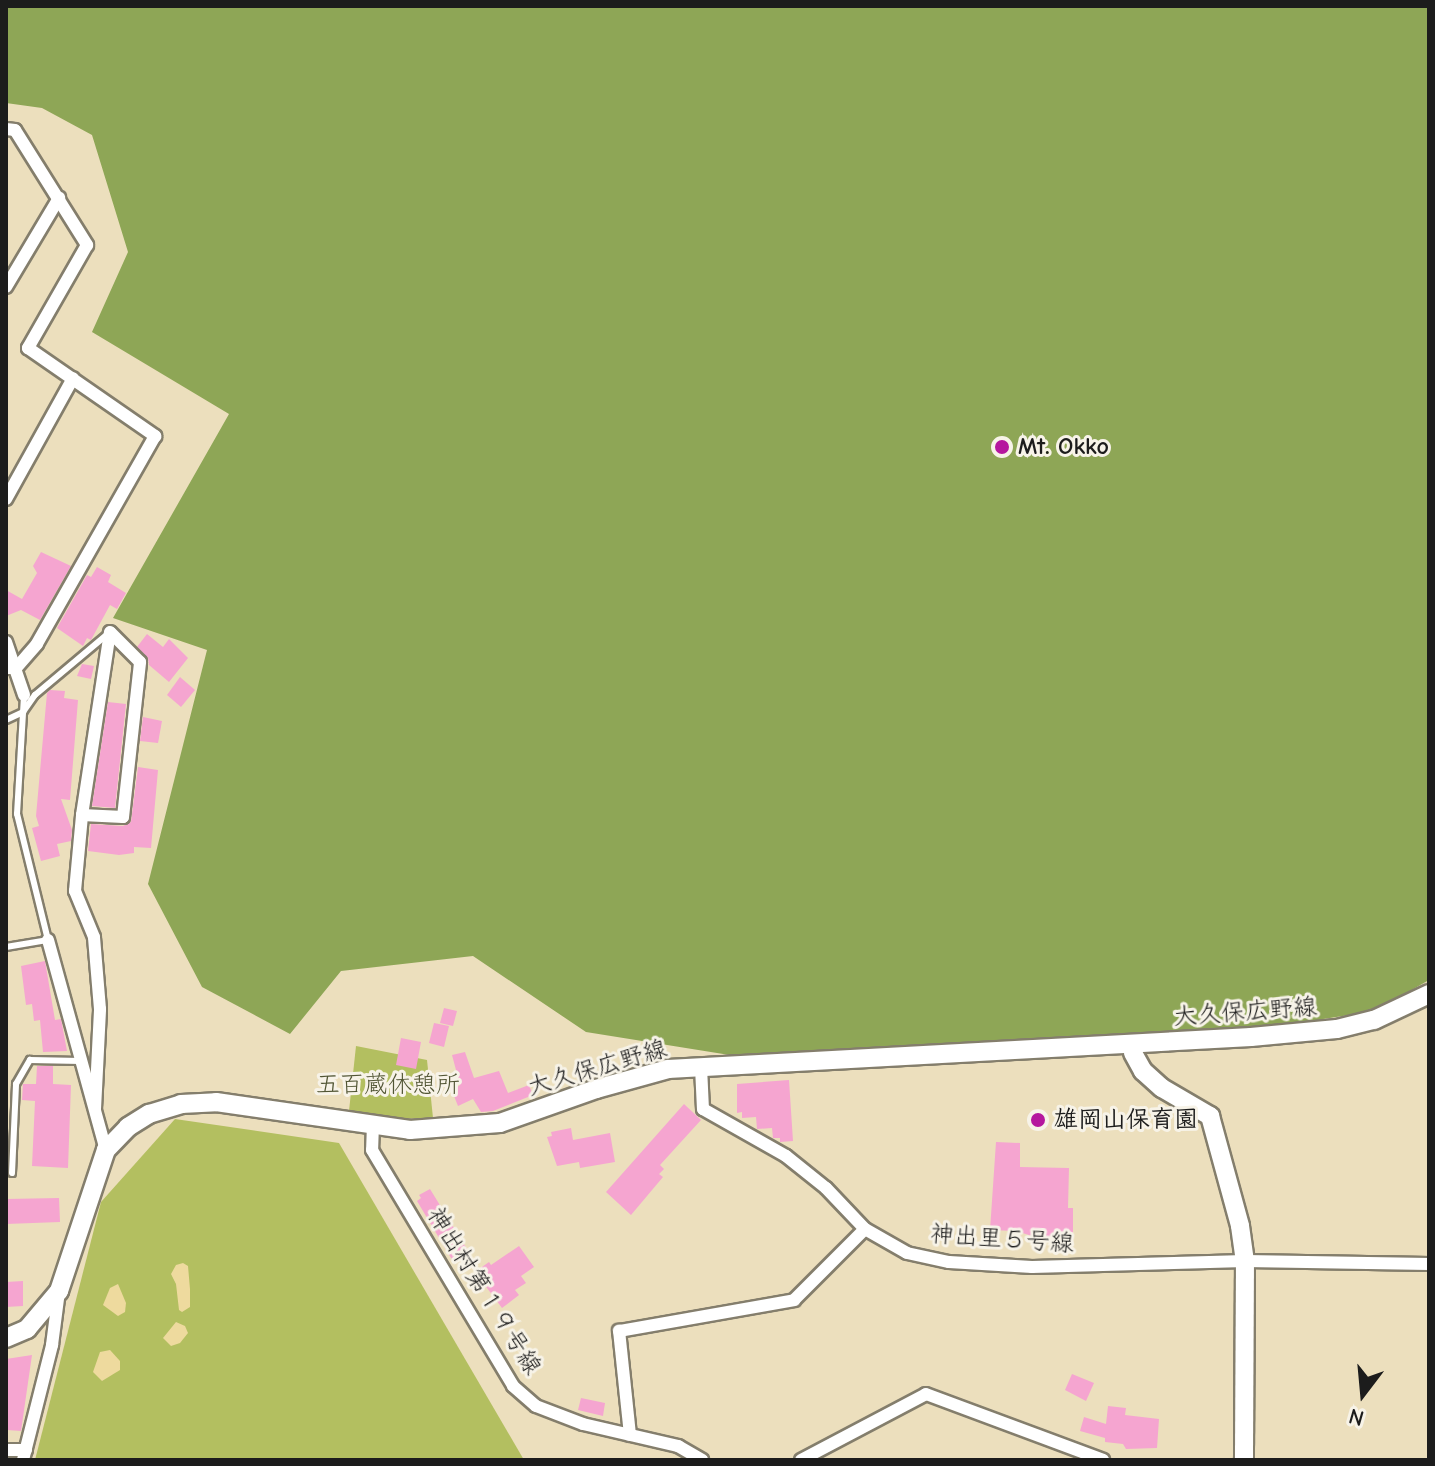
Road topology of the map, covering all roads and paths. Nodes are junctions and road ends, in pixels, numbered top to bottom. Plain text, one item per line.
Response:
1 (6, 129) edge
2 (59, 198) junction
3 (6, 287) edge
4 (73, 378) junction
5 (6, 499) edge
6 (110, 632) junction
7 (6, 642) edge
8 (11, 668) edge
9 (24, 695) joint
10 (23, 712) junction
11 (6, 720) edge
12 (82, 815) junction
13 (48, 940) junction
14 (6, 947) edge
15 (1429, 994) edge
16 (1130, 1048) junction
17 (81, 1061) junction
18 (701, 1067) junction
19 (95, 1109) junction
20 (373, 1124) junction
21 (106, 1150) junction
22 (12, 1173) dead end
23 (865, 1229) junction
24 (1245, 1261) junction
25 (1429, 1264) edge
26 (59, 1291) junction
27 (6, 1338) edge
28 (630, 1435) junction
29 (6, 1450) edge
30 (25, 1455) edge
31 (702, 1460) edge
32 (801, 1460) edge
33 (1103, 1460) edge
34 (1244, 1460) edge

1 - 2 street
2 - 3 street
2 - 4 street
4 - 5 street
4 - 8 street
6 - 10 lane
6 - 12 street
6 - 12 street
7 - 8 street
8 - 9 street
9 - 10 lane
10 - 11 lane
10 - 13 lane
12 - 19 street
13 - 14 lane
13 - 17 street
15 - 16 street, 大久保広野線
16 - 18 street, 大久保広野線
16 - 24 street
17 - 19 street
17 - 22 lane
18 - 20 street, 大久保広野線
18 - 23 street, 神出里５号線
19 - 21 street
20 - 21 street, 大久保広野線
20 - 28 street, 神出村第１９号線
21 - 26 street, 大久保広野線
23 - 24 street, 神出里５号線
23 - 28 street
24 - 25 street, 神出里５号線
24 - 34 street
26 - 27 street, 大久保広野線
26 - 30 street
28 - 31 street, 神出村第１９号線
29 - 30 street
32 - 33 street

